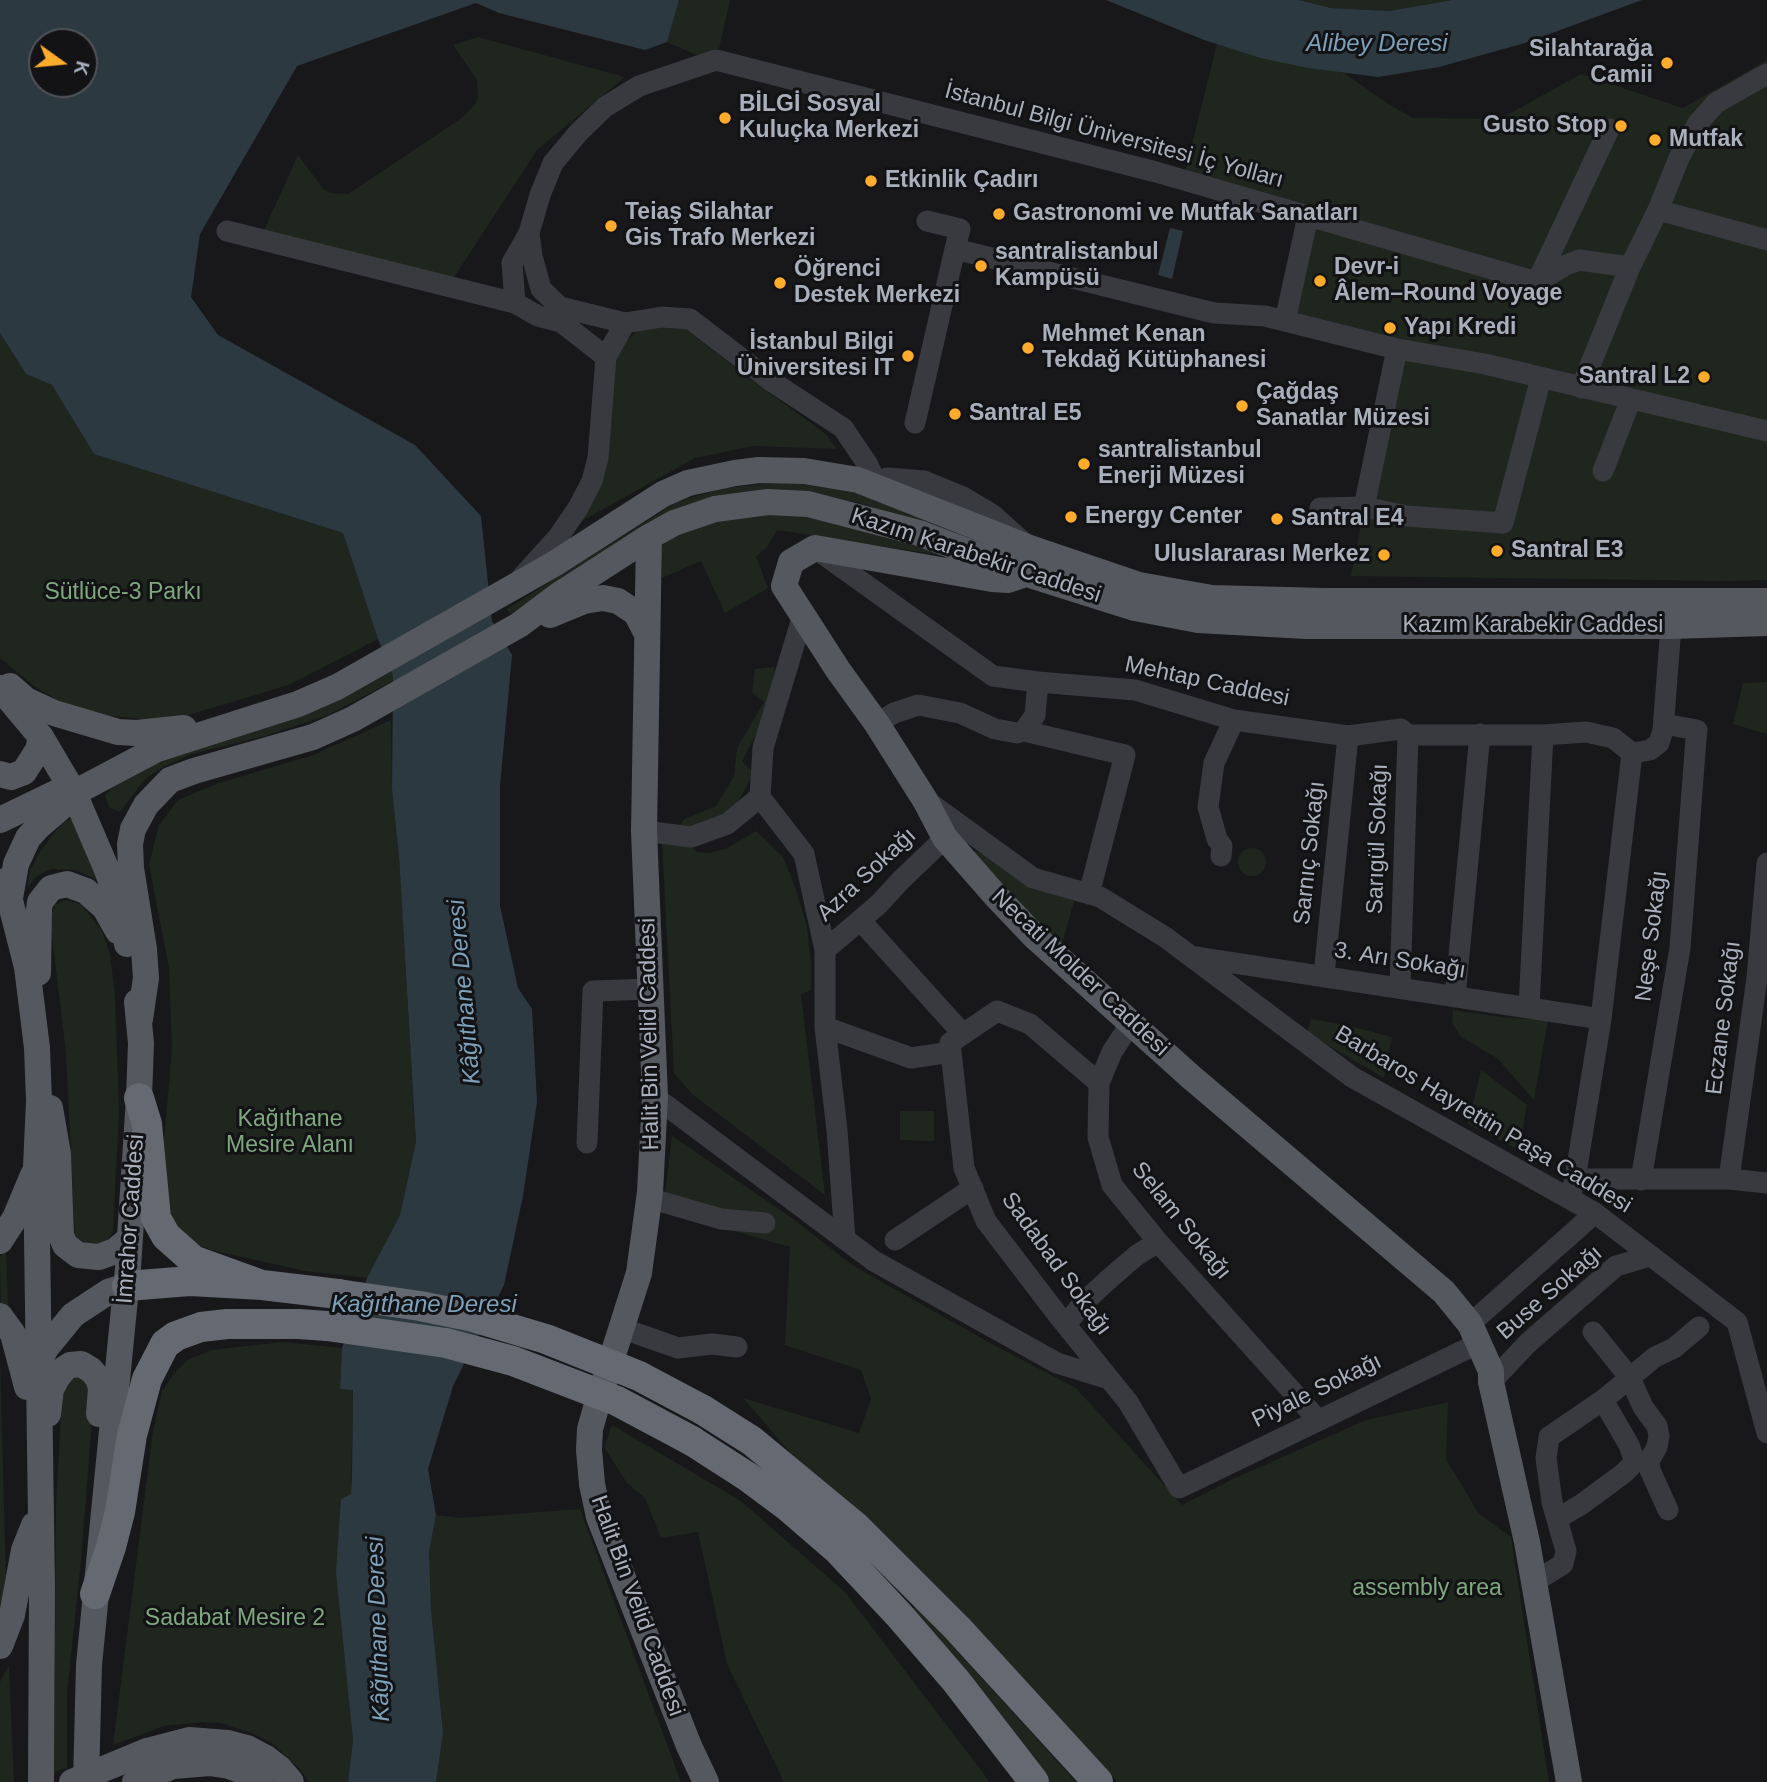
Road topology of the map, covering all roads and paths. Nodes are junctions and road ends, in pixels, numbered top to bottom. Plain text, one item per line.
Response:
1 (1767, 74) edge
2 (1609, 129) dead end
3 (1658, 210) junction
4 (1308, 216) junction
5 (927, 221) dead end
6 (227, 231) dead end
7 (529, 233) junction
8 (1767, 240) edge
9 (955, 249) junction
10 (1630, 267) junction
11 (1537, 282) junction
12 (515, 303) junction
13 (1285, 321) junction
14 (625, 323) junction
15 (1397, 349) junction
16 (606, 356) junction
17 (1541, 378) junction
18 (1581, 388) junction
19 (1631, 399) junction
20 (915, 423) dead end
21 (1767, 431) edge
22 (1603, 471) dead end
23 (877, 485) junction
24 (1364, 507) junction
25 (1320, 508) dead end
26 (649, 537) junction
27 (815, 548) junction
28 (1027, 561) junction
29 (512, 588) junction
30 (1767, 601) edge
31 (803, 615) junction
32 (1767, 623) edge
33 (519, 625) junction
34 (1671, 626) junction
35 (646, 634) junction
36 (0, 677) edge
37 (1038, 682) junction
38 (0, 688) edge
39 (1234, 720) junction
40 (877, 724) junction
41 (1664, 724) junction
42 (211, 730) junction
43 (1024, 731) junction
44 (1480, 734) junction
45 (1408, 735) junction
46 (1543, 735) junction
47 (1348, 736) junction
48 (41, 737) junction
49 (1632, 753) junction
50 (0, 774) edge
51 (74, 793) junction
52 (760, 797) junction
53 (925, 800) junction
54 (0, 820) edge
55 (644, 831) junction
56 (945, 838) junction
57 (1221, 856) dead end
58 (1767, 863) edge
59 (4, 882) edge
60 (1090, 894) junction
61 (860, 920) junction
62 (825, 950) junction
63 (129, 953) junction
64 (1190, 956) junction
65 (1324, 975) junction
66 (1400, 987) junction
67 (651, 989) junction
68 (1454, 997) junction
69 (1529, 1007) junction
70 (140, 1019) junction
71 (1601, 1019) junction
72 (1131, 1023) junction
73 (825, 1027) junction
74 (963, 1034) junction
75 (1758, 1039) edge
76 (37, 1048) junction
77 (951, 1052) junction
78 (1099, 1083) junction
79 (655, 1097) junction
80 (139, 1098) junction
81 (587, 1143) dead end
82 (36, 1167) junction
83 (1729, 1179) junction
84 (1641, 1180) junction
85 (1767, 1183) edge
86 (973, 1188) junction
87 (1572, 1189) junction
88 (649, 1198) junction
89 (1595, 1213) junction
90 (765, 1223) dead end
91 (129, 1239) junction
92 (845, 1239) junction
93 (895, 1240) dead end
94 (0, 1241) edge
95 (1158, 1242) junction
96 (1650, 1256) junction
97 (262, 1285) junction
98 (127, 1286) junction
99 (0, 1316) edge
100 (1066, 1325) junction
101 (1699, 1327) dead end
102 (621, 1328) junction
103 (1593, 1332) dead end
104 (1474, 1333) junction
105 (737, 1348) dead end
106 (37, 1365) junction
107 (1630, 1378) junction
108 (1110, 1379) junction
109 (1491, 1382) junction
110 (1603, 1400) junction
111 (39, 1402) junction
112 (1318, 1420) junction
113 (1767, 1433) edge
114 (40, 1447) junction
115 (107, 1475) junction
116 (1179, 1488) joint
117 (1668, 1510) dead end
118 (39, 1513) junction
119 (1557, 1519) junction
120 (1534, 1582) junction
121 (95, 1594) junction
122 (0, 1646) edge
123 (40, 1749) junction
124 (146, 1769) edge
125 (83, 1777) edge
126 (35, 1782) edge
127 (41, 1782) edge
128 (260, 1782) edge
129 (291, 1782) edge
130 (706, 1782) edge
131 (1034, 1782) edge
132 (1098, 1782) edge
133 (1569, 1782) edge

1 - 3 street
2 - 11 street
3 - 8 street
3 - 10 street
4 - 7 street, İstanbul Bilgi Üniversitesi İç Yolları
4 - 11 street, İstanbul Bilgi Üniversitesi İç Yolları
4 - 13 street
5 - 9 street
6 - 12 street
7 - 12 street, İstanbul Bilgi Üniversitesi İç Yolları
7 - 14 street, İstanbul Bilgi Üniversitesi İç Yolları
9 - 13 street
9 - 20 street
10 - 11 street
10 - 18 street
12 - 16 street
13 - 15 street
14 - 16 street
14 - 23 street, İstanbul Bilgi Üniversitesi İç Yolları
15 - 17 street
15 - 24 street
16 - 29 street
17 - 18 street
17 - 24 street
18 - 19 street
19 - 21 street
19 - 22 street
23 - 28 main road, Kazım Karabekir Caddesi
23 - 29 main road, Kazım Karabekir Caddesi
24 - 25 street
26 - 28 main road, Kazım Karabekir Caddesi
26 - 33 main road, Kazım Karabekir Caddesi
26 - 35 main road, Halit Bin Velid Caddesi
27 - 28 main road
27 - 31 main road, Necati Molder Caddesi
27 - 37 street, Mehtap Caddesi
28 - 30 main road, Kazım Karabekir Caddesi
28 - 34 main road, Kazım Karabekir Caddesi
29 - 42 main road, Kazım Karabekir Caddesi
31 - 40 main road, Necati Molder Caddesi
31 - 52 street
32 - 34 main road, Kazım Karabekir Caddesi
33 - 35 main road
33 - 70 main road, Kazım Karabekir Caddesi
34 - 41 street
35 - 55 main road, Halit Bin Velid Caddesi
36 - 42 main road
37 - 39 street, Mehtap Caddesi
37 - 43 street
38 - 48 main road, İmrahor Caddesi
39 - 47 street, Mehtap Caddesi
39 - 57 street
40 - 43 street
40 - 53 main road, Necati Molder Caddesi
41 - 49 street
41 - 84 street, Neşe Sokağı
42 - 51 main road, Kazım Karabekir Caddesi
43 - 60 street
44 - 45 street, Mehtap Caddesi
44 - 46 street, Mehtap Caddesi
44 - 68 street
45 - 47 street, Mehtap Caddesi
45 - 66 street, Sarıgül Sokağı
46 - 49 street, Mehtap Caddesi
46 - 69 street
47 - 65 street, Sarnıç Sokağı
48 - 50 main road
48 - 51 main road, İmrahor Caddesi
49 - 71 street
51 - 54 main road
51 - 59 main road
51 - 63 main road, İmrahor Caddesi
52 - 55 street
52 - 62 street
53 - 56 main road, Necati Molder Caddesi
53 - 60 street, Barbaros Hayrettin Paşa Caddesi
55 - 67 main road, Halit Bin Velid Caddesi
56 - 61 street, Azra Sokağı
56 - 72 main road, Necati Molder Caddesi
58 - 75 street, Eczane Sokağı
59 - 76 main road
60 - 64 street, Barbaros Hayrettin Paşa Caddesi
61 - 62 street, Azra Sokağı
61 - 74 street
62 - 73 street
63 - 70 main road, İmrahor Caddesi
63 - 76 main road
64 - 65 street, 3. Arı Sokağı
64 - 87 street, Barbaros Hayrettin Paşa Caddesi
65 - 66 street, 3. Arı Sokağı
66 - 68 street, 3. Arı Sokağı
67 - 79 main road, Halit Bin Velid Caddesi
67 - 81 street
68 - 69 street, 3. Arı Sokağı
69 - 71 street, 3. Arı Sokağı
70 - 80 main road, İmrahor Caddesi
71 - 87 street
72 - 78 street, Selam Sokağı
72 - 104 main road, Necati Molder Caddesi
73 - 77 street
73 - 92 street
74 - 77 street
74 - 78 street
75 - 83 street, Eczane Sokağı
76 - 82 main road
76 - 91 main road
77 - 86 street, Sadabad Sokağı
78 - 95 street, Selam Sokağı
79 - 88 main road, Halit Bin Velid Caddesi
79 - 92 street
80 - 91 main road, İmrahor Caddesi
80 - 97 highway
82 - 94 main road
82 - 106 main road
83 - 84 street
83 - 85 street
84 - 87 street
86 - 93 street
86 - 100 street, Sadabad Sokağı
87 - 89 street, Barbaros Hayrettin Paşa Caddesi
88 - 90 street
88 - 102 main road, Halit Bin Velid Caddesi
89 - 96 street, Barbaros Hayrettin Paşa Caddesi
89 - 104 street, Piyale Sokağı
91 - 98 main road, İmrahor Caddesi
92 - 108 street
95 - 100 street
95 - 112 street, Selam Sokağı
96 - 109 street, Buse Sokağı
96 - 113 street, Barbaros Hayrettin Paşa Caddesi
97 - 98 highway
97 - 132 highway, bridge
98 - 106 main road
98 - 115 main road, İmrahor Caddesi
99 - 111 main road
100 - 108 street, Sadabad Sokağı
101 - 107 street
102 - 105 street
102 - 130 main road, Halit Bin Velid Caddesi
103 - 107 street
104 - 109 main road, Necati Molder Caddesi
104 - 112 street, Piyale Sokağı
106 - 111 main road
107 - 110 street
107 - 117 street
108 - 116 street, Sadabad Sokağı
109 - 120 main road, Necati Molder Caddesi
110 - 119 street
110 - 119 street
111 - 114 main road
112 - 116 street, Piyale Sokağı
114 - 115 main road
114 - 118 main road
115 - 121 main road, İmrahor Caddesi
118 - 122 main road
118 - 123 main road
119 - 120 street
120 - 133 main road, Necati Molder Caddesi
121 - 125 main road, İmrahor Caddesi
121 - 131 highway, bridge
123 - 126 main road
123 - 127 main road
124 - 125 main road, bridge
124 - 128 main road
124 - 129 main road

